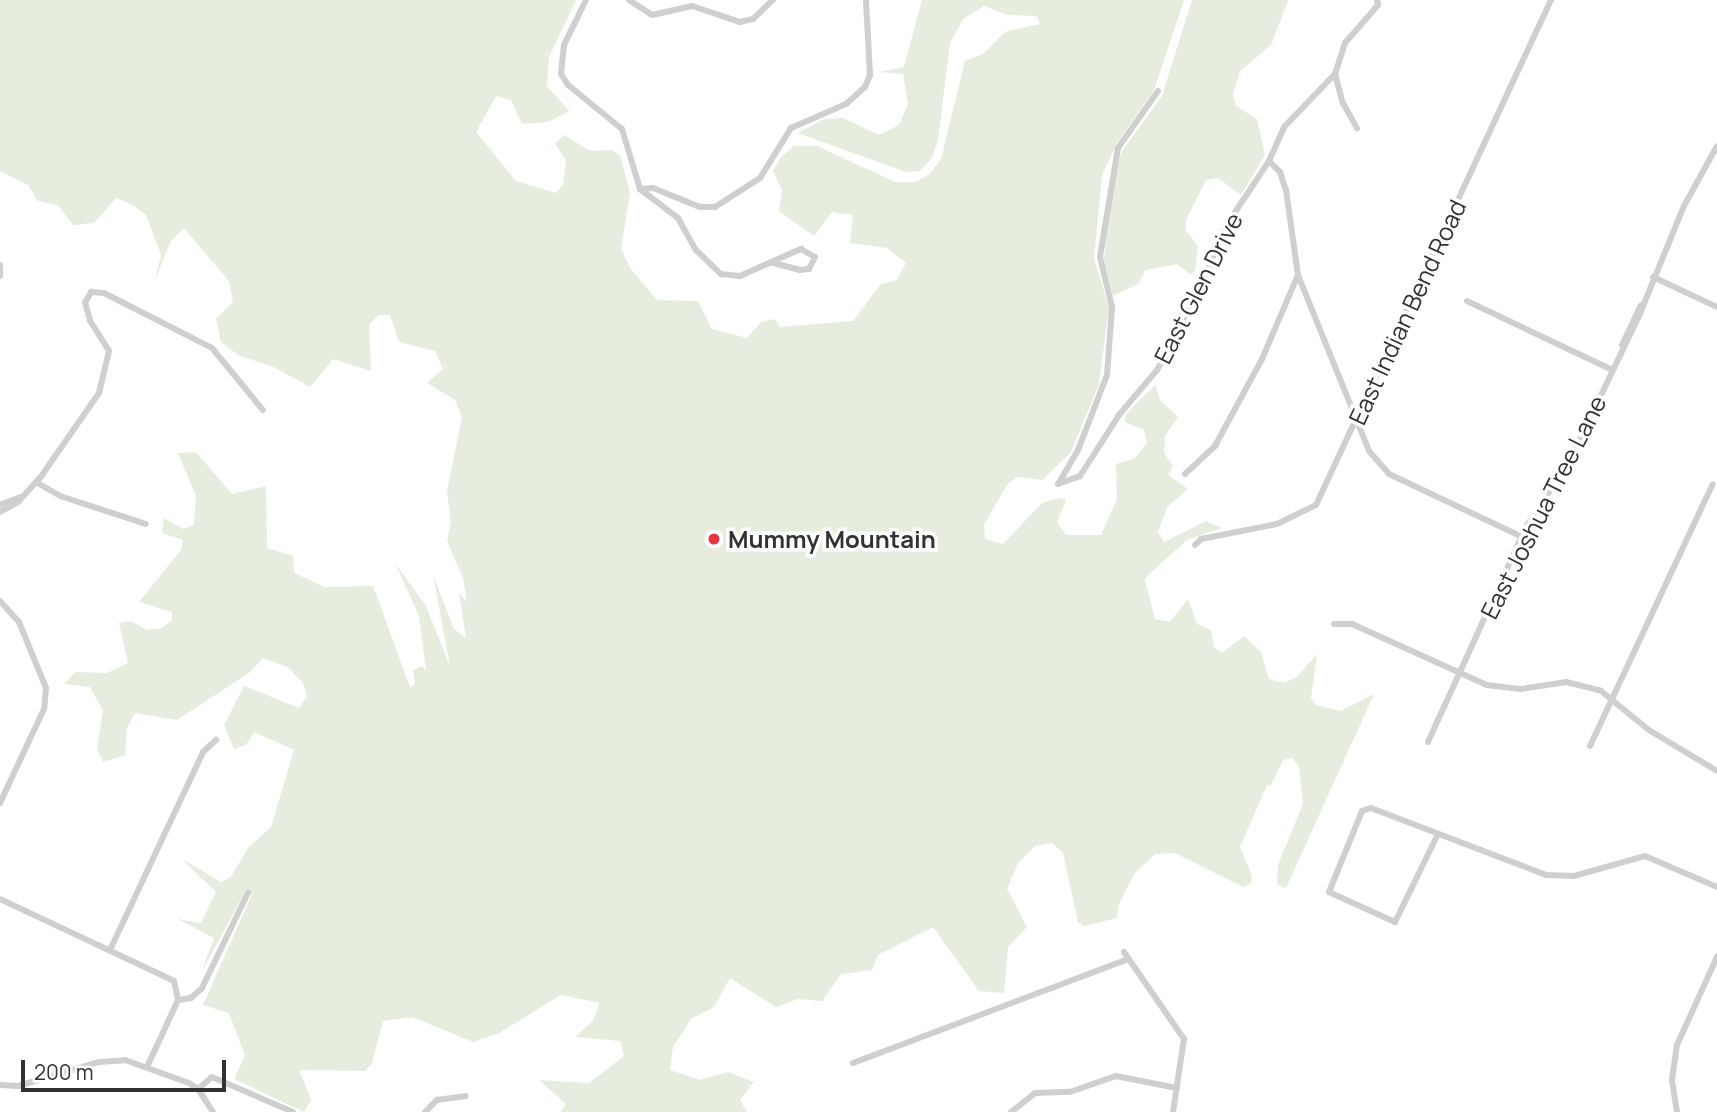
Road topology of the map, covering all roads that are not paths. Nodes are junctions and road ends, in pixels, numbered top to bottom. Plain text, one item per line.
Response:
1 (586, 0) edge
2 (629, 0) edge
3 (773, 0) edge
4 (866, 0) edge
5 (1387, 0) edge
6 (1551, 0) edge
7 (1378, 2) edge
8 (1335, 74) junction
9 (1158, 91) dead end
10 (1357, 128) dead end
11 (1717, 146) edge
12 (1269, 161) junction
13 (640, 189) junction
14 (771, 261) junction
15 (0, 264) edge
16 (1298, 275) junction
17 (0, 276) edge
18 (1653, 277) junction
19 (1467, 301) dead end
20 (1717, 307) edge
21 (1612, 370) junction
22 (263, 410) dead end
23 (1356, 421) junction
24 (1185, 474) dead end
25 (36, 482) junction
26 (1713, 484) dead end
27 (21, 497) junction
28 (0, 505) edge
29 (0, 512) edge
30 (146, 524) dead end
31 (1522, 537) junction
32 (1195, 545) dead end
33 (0, 601) edge
34 (1334, 624) dead end
35 (1460, 673) junction
36 (1614, 698) junction
37 (216, 740) dead end
38 (1428, 742) dead end
39 (1590, 746) dead end
40 (1717, 771) edge
41 (0, 803) edge
42 (1437, 836) junction
43 (1717, 887) edge
44 (248, 892) dead end
45 (0, 899) edge
46 (110, 950) junction
47 (1124, 951) dead end
48 (1717, 957) edge
49 (1128, 959) junction
50 (178, 1000) junction
51 (853, 1063) dead end
52 (148, 1065) junction
53 (0, 1084) edge
54 (1177, 1088) junction
55 (198, 1089) junction
56 (466, 1096) dead end
57 (213, 1112) edge
58 (293, 1112) edge
59 (425, 1112) edge
60 (1011, 1112) edge
61 (1173, 1112) edge
62 (1677, 1112) edge

1 - 13 street
2 - 3 street
4 - 13 street
5 - 7 street, East Glen Drive
6 - 23 street, East Indian Bend Road
7 - 8 street, East Glen Drive
8 - 10 street
8 - 12 street, East Glen Drive
9 - 12 street, East Glen Drive
11 - 18 street, East Joshua Tree Lane
12 - 16 street
13 - 14 street
14 - 14 street
15 - 17 street
16 - 23 street
16 - 24 street
18 - 20 street
18 - 21 street, East Joshua Tree Lane
19 - 21 street
21 - 31 street, East Joshua Tree Lane
22 - 25 street
23 - 31 street
23 - 32 street, East Indian Bend Road
25 - 27 street
25 - 30 street
26 - 36 street
27 - 28 street
27 - 29 street
31 - 35 street, East Joshua Tree Lane
33 - 41 street
34 - 35 street
35 - 36 street
35 - 38 street, East Joshua Tree Lane
36 - 39 street
36 - 40 street
37 - 46 street
42 - 42 street
42 - 43 street
44 - 50 street
45 - 46 street
46 - 50 street
47 - 49 street
48 - 62 street
49 - 51 street
49 - 54 street
50 - 52 street
52 - 53 street
52 - 55 street
54 - 60 street
54 - 61 street
55 - 57 street
55 - 58 street
56 - 59 street

